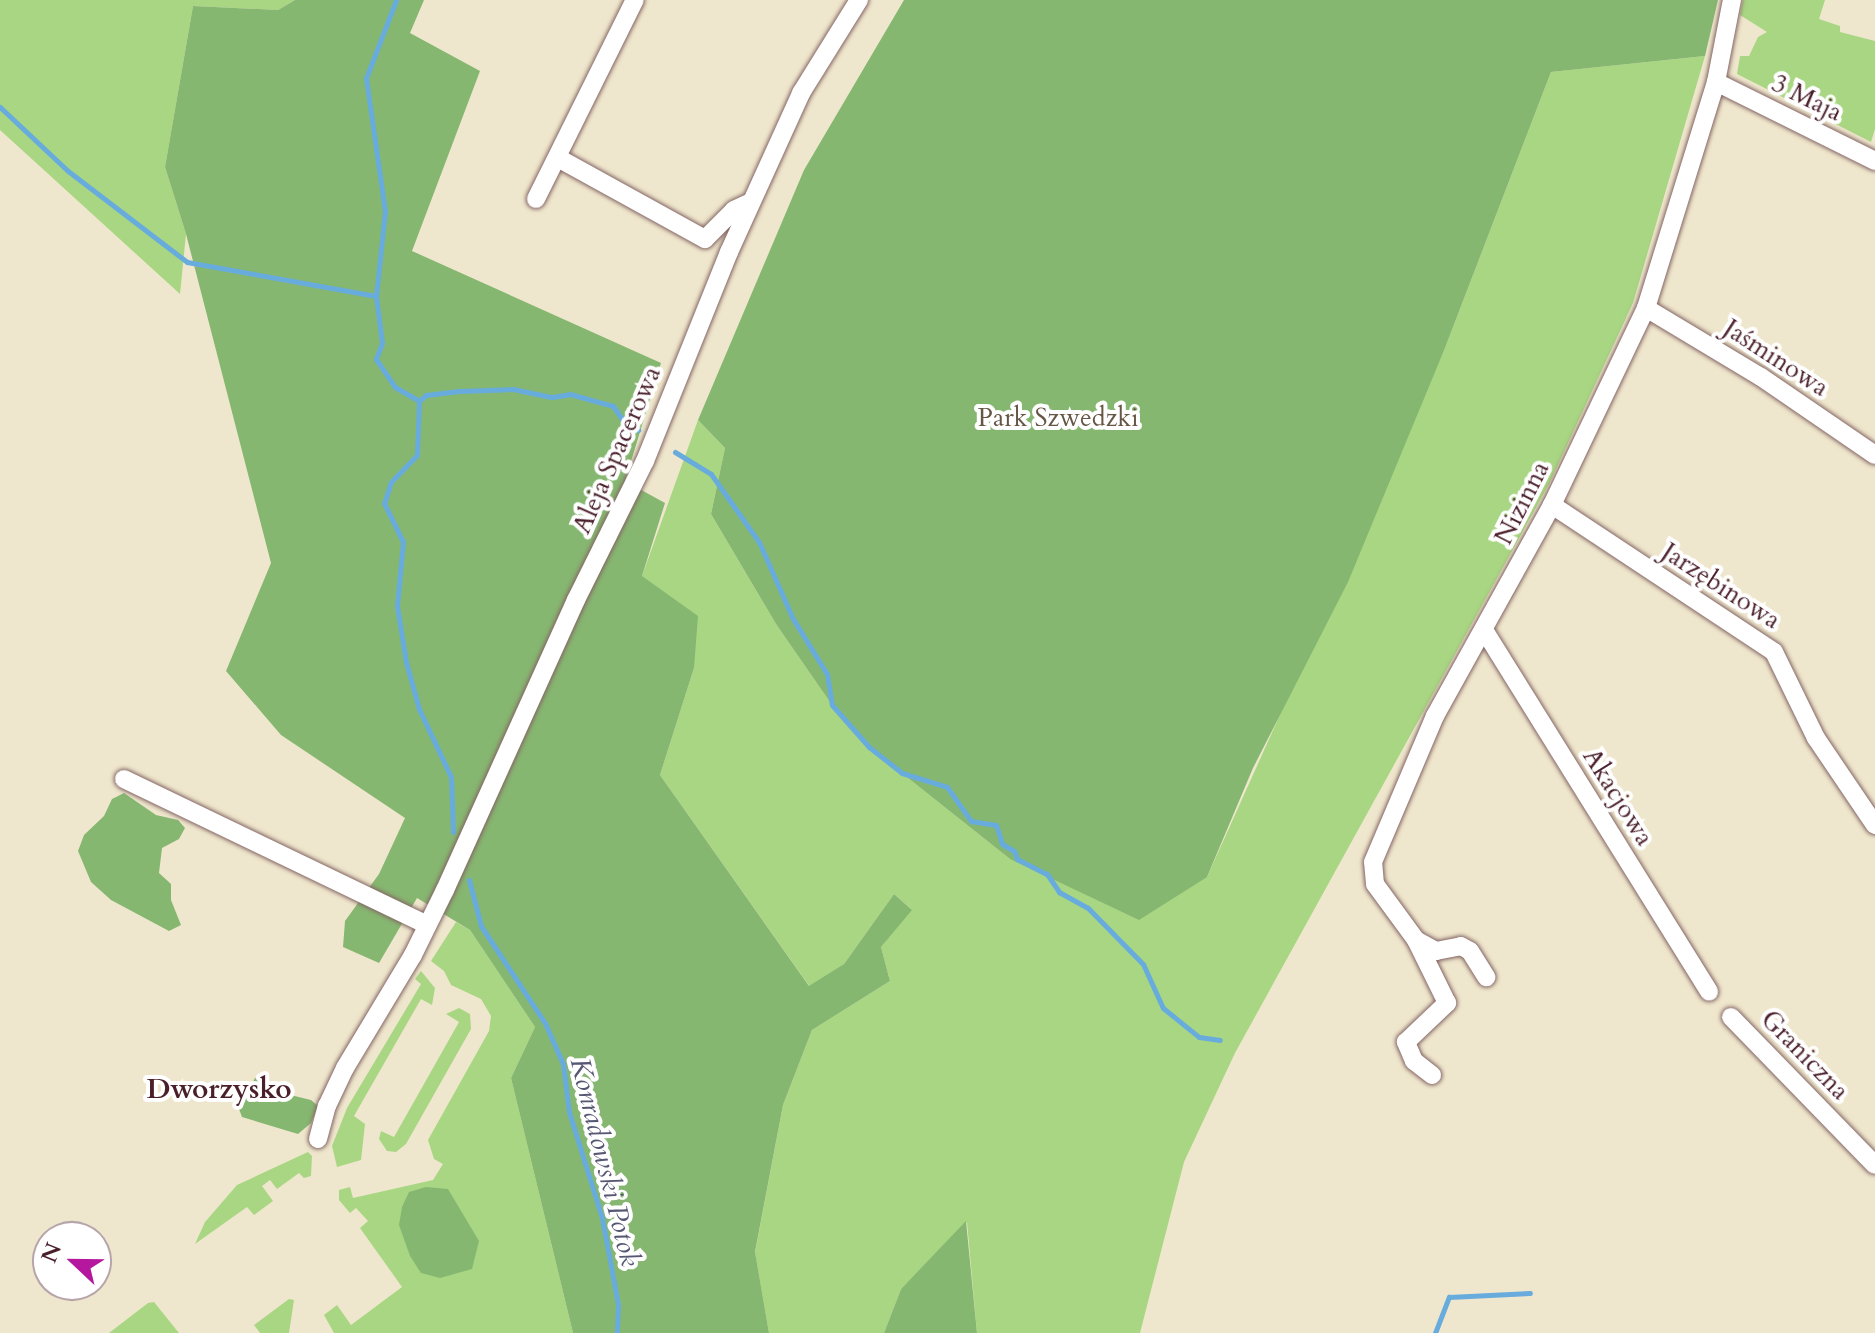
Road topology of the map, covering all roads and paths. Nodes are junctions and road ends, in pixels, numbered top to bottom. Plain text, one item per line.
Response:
1 (635, 0) edge
2 (859, 0) edge
3 (1732, 0) edge
4 (1716, 82) junction
5 (558, 158) junction
6 (1875, 161) edge
7 (536, 199) dead end
8 (751, 202) junction
9 (705, 239) junction
10 (724, 265) junction
11 (1646, 308) junction
12 (1875, 455) edge
13 (1552, 505) junction
14 (1484, 630) junction
15 (124, 779) dead end
16 (1875, 825) edge
17 (427, 925) junction
18 (1416, 940) junction
19 (1486, 977) dead end
20 (1709, 992) dead end
21 (1731, 1017) dead end
22 (1432, 1075) dead end
23 (318, 1139) dead end
24 (1875, 1165) edge

1 - 5 street
2 - 8 street, Aleja Spacerowa
3 - 4 street, Nizinna
4 - 6 street, 3 Maja
4 - 11 street, Nizinna
5 - 7 street
5 - 9 street
8 - 9 street
8 - 10 street, Aleja Spacerowa
9 - 10 street
10 - 17 street, Aleja Spacerowa
11 - 12 street, Jaśminowa
11 - 13 street, Nizinna
13 - 14 street, Nizinna
13 - 16 street, Jarzębinowa
14 - 18 street, Nizinna
14 - 20 street, Akacjowa
15 - 17 street
17 - 23 street, Aleja Spacerowa
18 - 19 street
18 - 22 street, Nizinna
21 - 24 street, Graniczna

